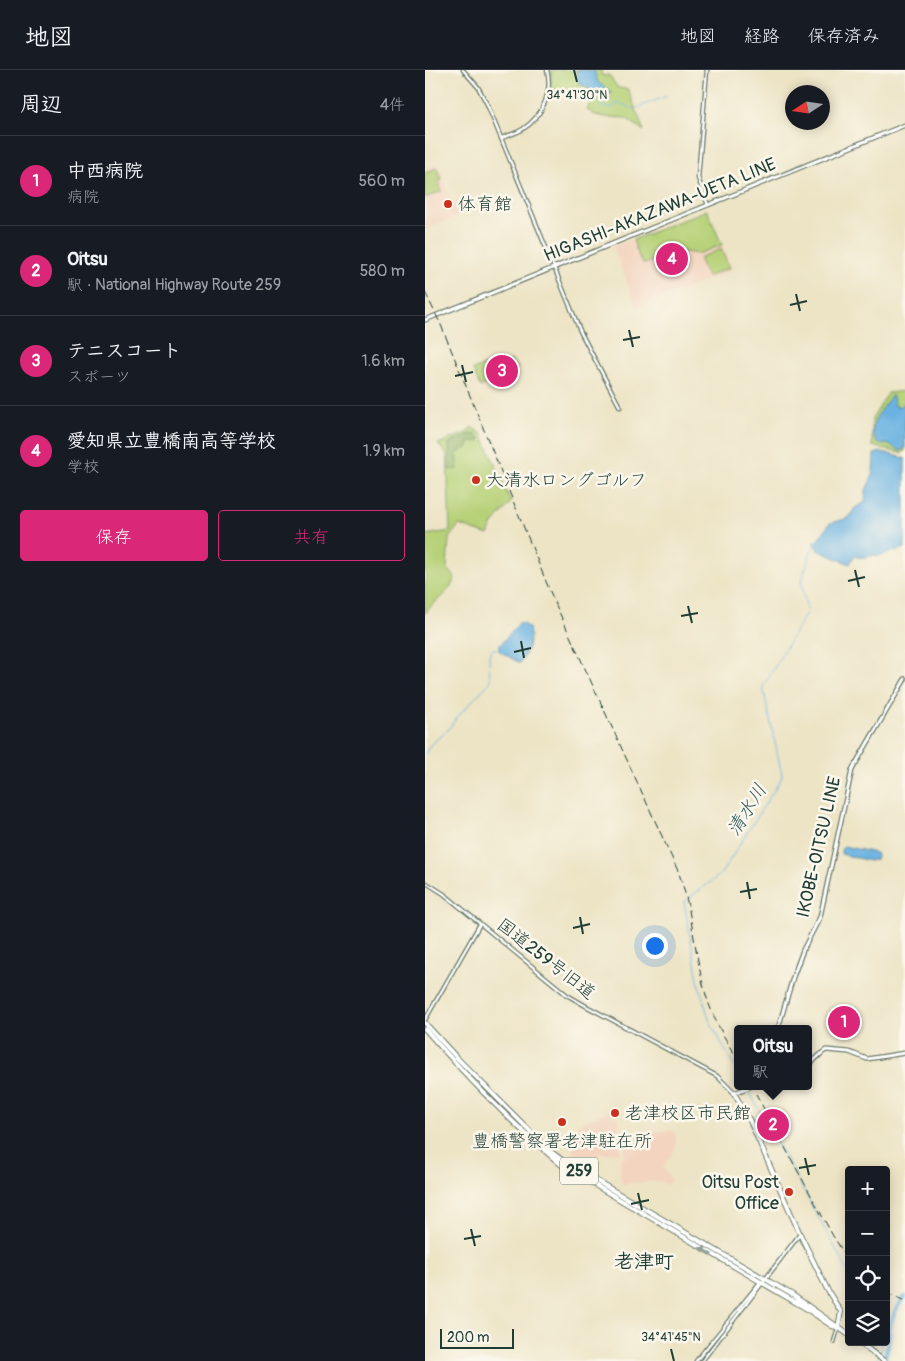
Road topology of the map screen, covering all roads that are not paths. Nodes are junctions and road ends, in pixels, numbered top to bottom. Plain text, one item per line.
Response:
1 (463, 70) edge
2 (547, 70) edge
3 (707, 70) edge
4 (905, 125) edge
5 (502, 138) junction
6 (708, 205) junction
7 (554, 268) junction
8 (425, 320) edge
9 (620, 407) dead end
10 (905, 679) edge
11 (425, 882) edge
12 (481, 924) junction
13 (425, 1021) edge
14 (779, 1025) edge
15 (425, 1029) edge
16 (905, 1053) edge
17 (812, 1062) edge
18 (743, 1090) edge
19 (734, 1093) junction
20 (800, 1234) junction
21 (762, 1282) junction
22 (838, 1328) junction
23 (845, 1332) edge
24 (834, 1342) dead end
25 (864, 1346) edge
26 (697, 1361) edge
27 (702, 1361) edge
28 (884, 1361) edge

1 - 5 street
2 - 5 street
3 - 6 street
4 - 6 main road, HIGASHI-AKAZAWA-UETA LINE
5 - 7 street
6 - 7 main road, HIGASHI-AKAZAWA-UETA LINE
7 - 8 main road, HIGASHI-AKAZAWA-UETA LINE
7 - 9 street
10 - 14 main road, IKOBE-OITSU LINE
11 - 12 street, 国道259号旧道
12 - 13 street
12 - 19 street, 国道259号旧道
13 - 21 highway, 259
21 -> 15 highway, 259
16 - 17 main road
18 - 19 main road
19 - 20 highway
20 - 21 street
20 - 22 highway
21 - 22 highway, 259
21 - 26 street
21 - 27 street
22 - 23 highway, 259
22 - 24 street
25 - 28 highway

